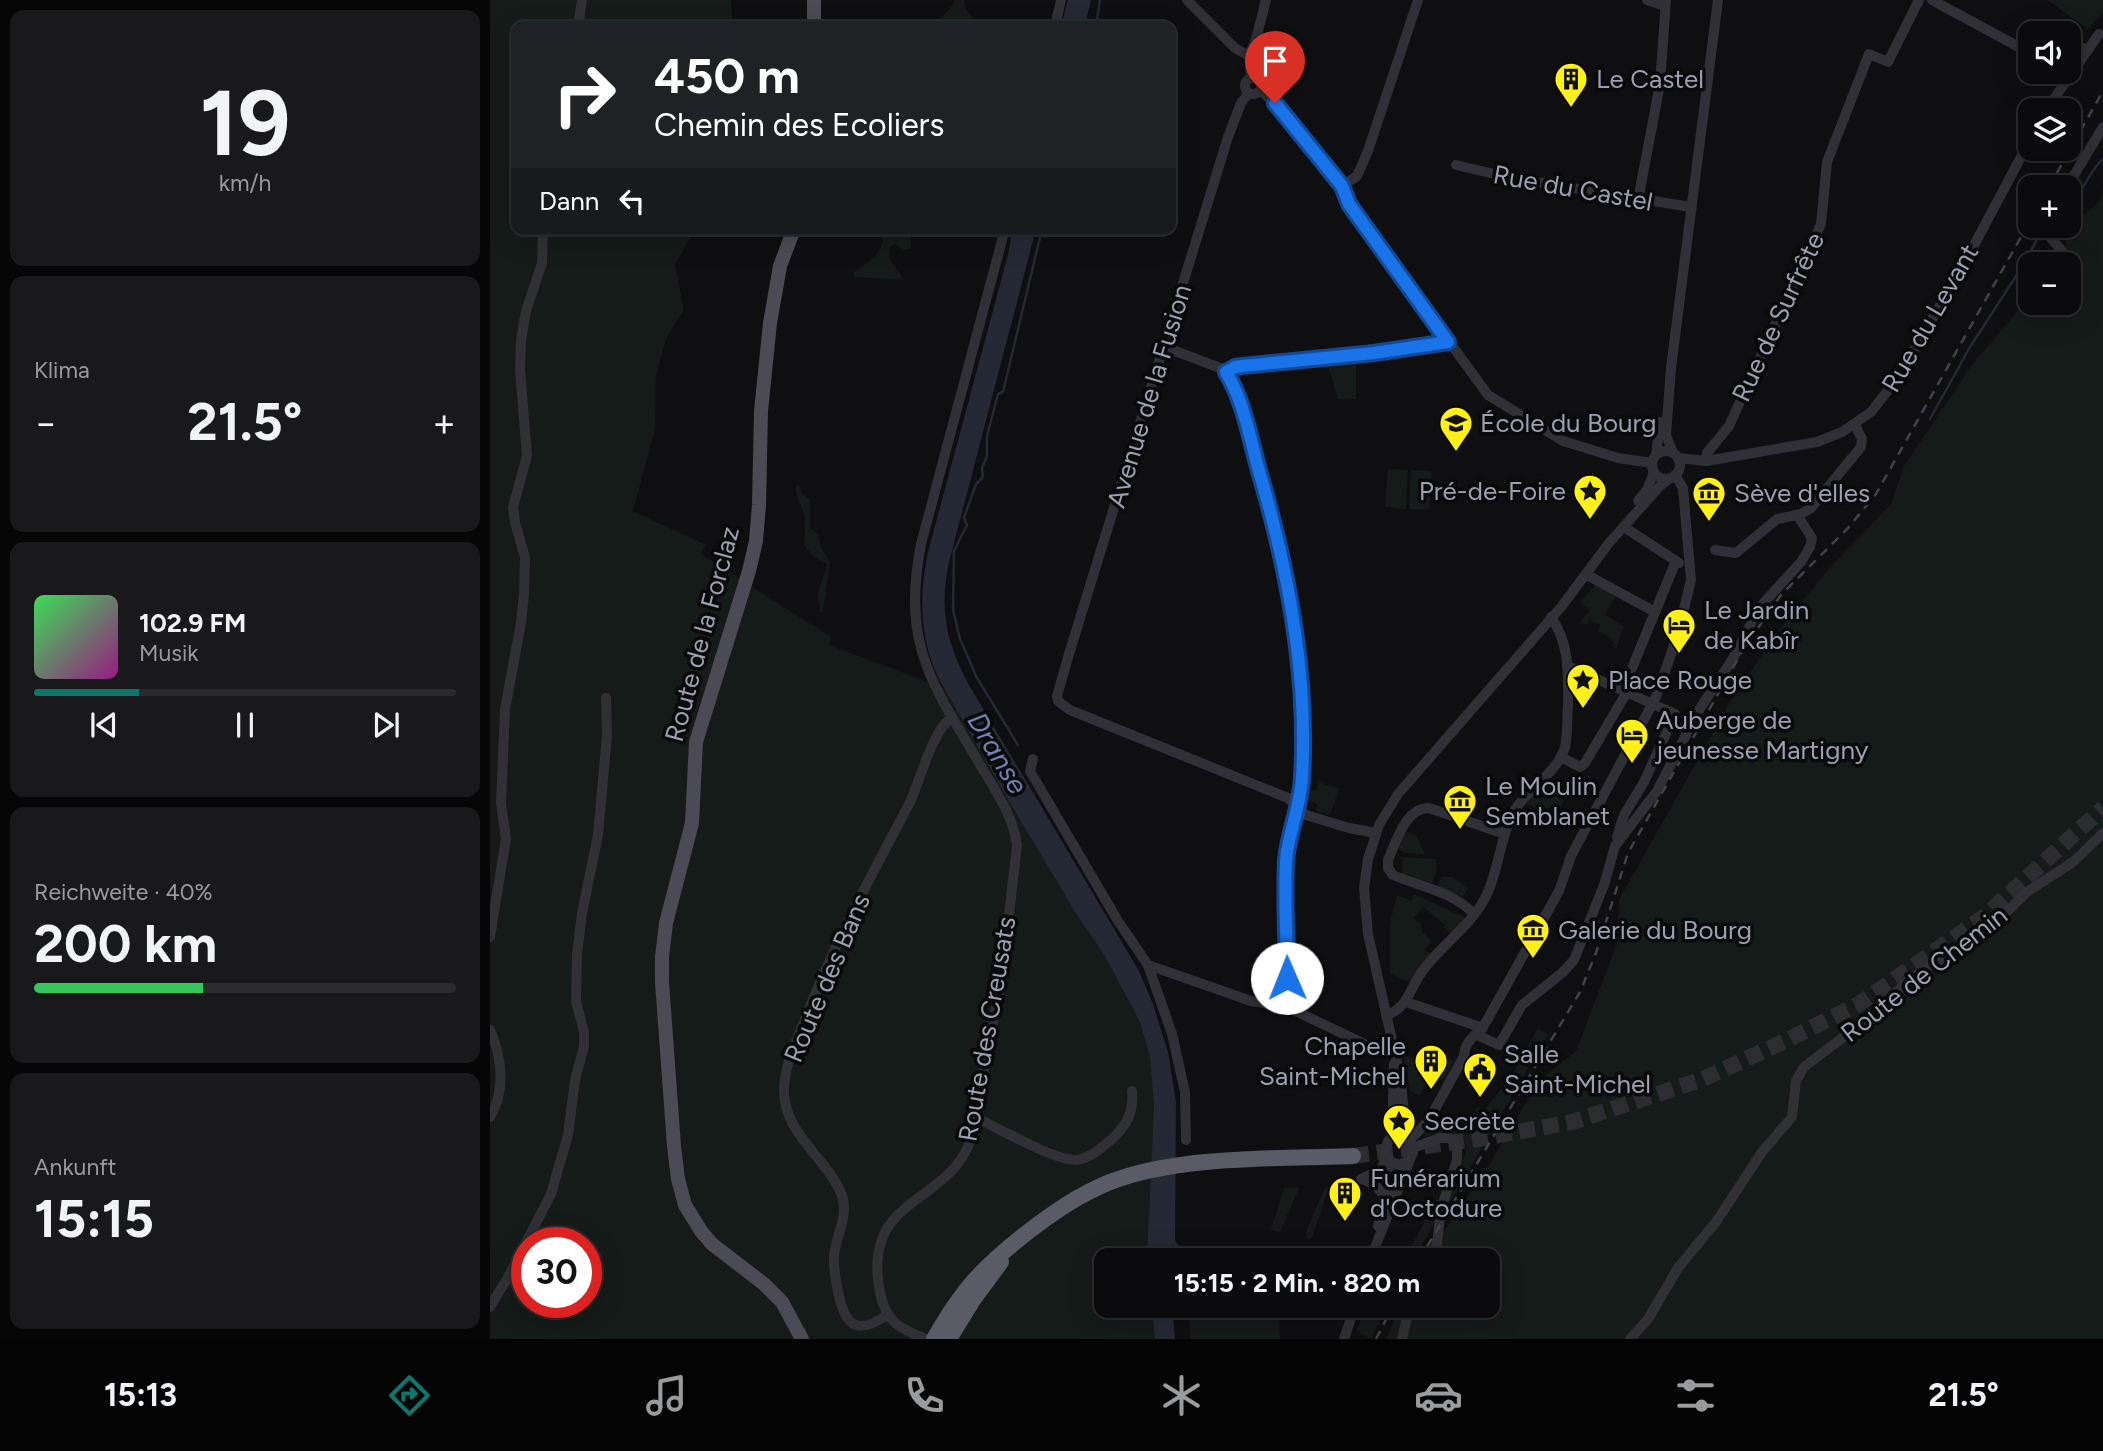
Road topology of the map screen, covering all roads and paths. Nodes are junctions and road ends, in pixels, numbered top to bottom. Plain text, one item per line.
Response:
1 (582, 0) edge
2 (814, 0) edge
3 (1061, 0) edge
4 (1187, 0) edge
5 (1266, 0) edge
6 (1418, 0) edge
7 (1647, 0) edge
8 (1718, 0) edge
9 (1919, 0) edge
10 (1931, 0) edge
11 (1665, 3) edge
12 (579, 21) edge
13 (814, 21) edge
14 (1056, 21) edge
15 (2101, 31) edge
16 (2018, 47) edge
17 (2081, 55) edge
18 (1249, 56) junction
19 (1254, 92) junction
20 (2103, 127) edge
21 (2019, 161) edge
22 (1456, 165) dead end
23 (2074, 175) edge
24 (1342, 186) junction
25 (1638, 200) junction
26 (1691, 207) junction
27 (543, 235) edge
28 (792, 235) edge
29 (1003, 235) edge
30 (2051, 238) edge
31 (2062, 251) dead end
32 (1448, 342) junction
33 (1165, 347) junction
34 (1671, 368) junction
35 (1226, 372) junction
36 (1855, 425) junction
37 (1676, 455) junction
38 (1706, 461) junction
39 (1654, 463) junction
40 (1675, 475) junction
41 (1797, 515) junction
42 (1624, 527) junction
43 (1609, 543) junction
44 (1715, 550) dead end
45 (1676, 561) junction
46 (1690, 572) junction
47 (1587, 575) junction
48 (1655, 612) junction
49 (1551, 617) junction
50 (1568, 666) junction
51 (1625, 691) junction
52 (606, 698) dead end
53 (1653, 704) junction
54 (952, 718) junction
55 (1561, 757) junction
56 (1033, 759) dead end
57 (1298, 808) junction
58 (1376, 833) junction
59 (2103, 833) edge
60 (1505, 834) junction
61 (1615, 846) junction
62 (1474, 914) junction
63 (490, 937) edge
64 (1148, 965) junction
65 (1405, 1002) junction
66 (1285, 1006) junction
67 (1386, 1014) junction
68 (490, 1030) edge
69 (1480, 1031) junction
70 (1394, 1055) junction
71 (1132, 1091) dead end
72 (975, 1117) junction
73 (490, 1118) edge
74 (1392, 1138) junction
75 (1186, 1140) dead end
76 (1410, 1143) junction
77 (1353, 1156) tunnel mouth
78 (1388, 1159) junction
79 (1409, 1161) junction
80 (1385, 1198) junction
81 (1373, 1248) edge
82 (1375, 1248) edge
83 (1435, 1248) edge
84 (490, 1307) edge
85 (887, 1315) junction
86 (1351, 1318) edge
87 (1407, 1318) edge
88 (949, 1330) edge
89 (802, 1339) edge
90 (926, 1339) edge
91 (934, 1339) edge
92 (1344, 1339) edge
93 (1402, 1339) edge
94 (1630, 1339) edge

1 - 12 street
2 - 13 main road
3 - 14 street
4 - 18 street
5 - 18 street
6 - 24 street
7 - 11 street
8 - 26 street
9 - 38 street, Rue de Surfrête
10 - 16 street
11 - 25 street
15 - 17 street
18 - 19 street
19 - 24 street
19 - 33 street, Avenue de la Fusion
20 - 23 street
21 - 36 street, Rue du Levant
22 - 25 street, Rue du Castel
24 - 32 street
25 - 26 street, Rue du Castel
26 - 34 street
27 - 63 street
28 - 89 main road, Route de la Forclaz
29 - 54 street, Route des Creusats
30 - 31 street
32 - 35 street
32 - 39 street
33 - 35 street
33 - 57 street, Avenue de la Fusion
34 - 37 street
34 - 39 street
35 - 57 street
36 - 38 street, Rue du Levant
36 - 41 street
37 - 38 street, Rue du Levant
37 - 39 street, Rue du Levant
37 - 40 street
38 - 40 street, Rue du Levant
39 - 40 street
39 - 43 street
40 - 42 street
40 - 46 street
41 - 44 street
41 - 61 street
42 - 43 street
42 - 45 street
43 - 47 street
45 - 46 street
45 - 48 street
46 - 53 street
47 - 48 street
47 - 49 street
48 - 51 street
49 - 50 street
49 - 58 street
50 - 51 street
50 - 55 street
51 - 53 street
51 - 55 street
52 - 84 street
53 - 61 street
53 - 69 street
54 - 72 street, Route des Creusats
54 - 85 street, Route des Bans
55 - 60 street
56 - 64 street
57 - 58 street
57 - 66 street
58 - 67 street
59 - 94 street, Route de Chemin
60 - 62 street
60 - 62 street
61 - 69 street
62 - 65 street
64 - 66 street
64 - 75 street
65 - 67 street
65 - 69 street
66 - 70 street
67 - 70 street
68 - 73 street
69 - 76 street
70 - 74 street
70 - 76 street
71 - 72 street
72 - 85 street, Route des Creusats
74 - 76 street
74 - 78 street
76 - 79 street
76 - 83 street
77 - 88 highway
78 - 79 street
78 - 80 street
78 - 80 street
79 - 82 street
80 - 81 street
85 - 90 street
86 - 92 street
87 - 93 street
88 - 91 highway

